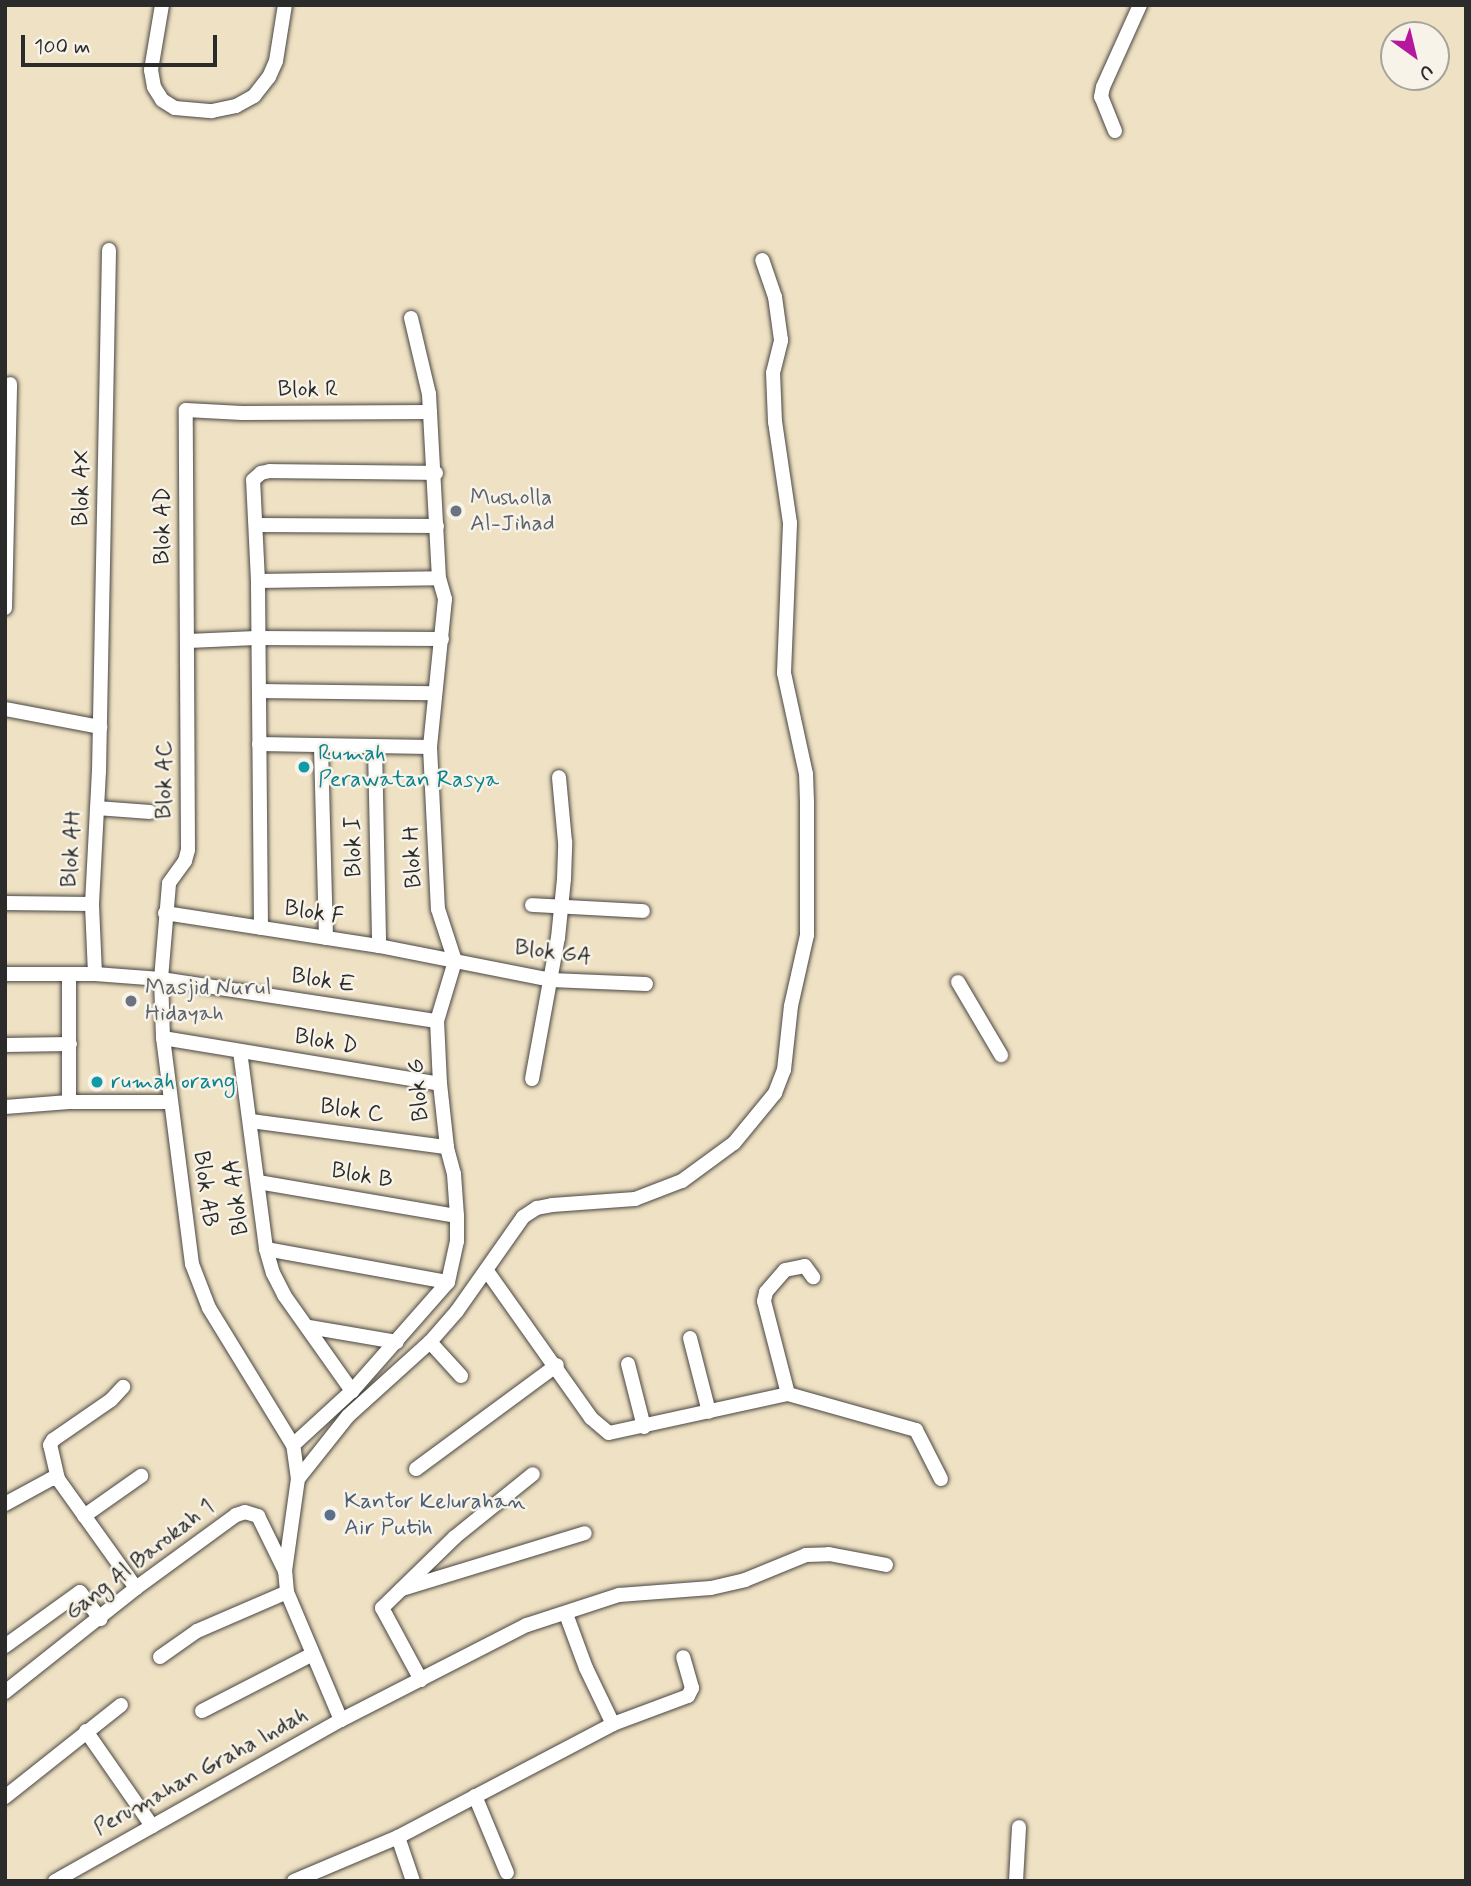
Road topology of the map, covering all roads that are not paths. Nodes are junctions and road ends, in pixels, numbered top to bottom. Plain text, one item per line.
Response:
1 (162, 5) edge
2 (285, 5) edge
3 (1140, 5) edge
4 (1115, 131) dead end
5 (109, 250) dead end
6 (762, 260) dead end
7 (411, 318) dead end
8 (10, 384) dead end
9 (186, 410) joint
10 (430, 412) junction
11 (436, 472) junction
12 (257, 525) junction
13 (437, 526) junction
14 (439, 578) junction
15 (258, 581) junction
16 (5, 608) edge
17 (256, 638) junction
18 (442, 639) junction
19 (188, 641) junction
20 (259, 691) junction
21 (433, 693) junction
22 (5, 709) edge
23 (100, 727) junction
24 (259, 744) junction
25 (321, 747) junction
26 (375, 747) junction
27 (430, 747) junction
28 (559, 777) dead end
29 (97, 808) junction
30 (150, 812) dead end
31 (5, 903) edge
32 (92, 904) junction
33 (532, 905) dead end
34 (561, 908) junction
35 (643, 911) dead end
36 (165, 914) junction
37 (261, 928) junction
38 (326, 938) junction
39 (379, 946) junction
40 (455, 961) junction
41 (5, 974) edge
42 (95, 974) junction
43 (69, 975) junction
44 (161, 979) junction
45 (551, 980) junction
46 (958, 982) dead end
47 (646, 984) dead end
48 (437, 1021) junction
49 (163, 1038) junction
50 (70, 1044) junction
51 (5, 1045) edge
52 (240, 1051) junction
53 (1001, 1055) dead end
54 (532, 1079) dead end
55 (440, 1084) junction
56 (69, 1102) junction
57 (171, 1102) junction
58 (5, 1107) edge
59 (251, 1121) junction
60 (447, 1147) junction
61 (258, 1182) junction
62 (457, 1216) junction
63 (266, 1249) junction
64 (487, 1271) junction
65 (813, 1277) dead end
66 (448, 1282) junction
67 (309, 1327) junction
68 (690, 1338) dead end
69 (397, 1342) junction
70 (430, 1342) junction
71 (628, 1364) dead end
72 (557, 1365) junction
73 (461, 1376) dead end
74 (123, 1387) dead end
75 (352, 1391) junction
76 (788, 1394) junction
77 (709, 1412) junction
78 (644, 1427) junction
79 (293, 1446) junction
80 (416, 1469) dead end
81 (533, 1474) dead end
82 (141, 1476) dead end
83 (58, 1479) junction
84 (298, 1479) junction
85 (941, 1479) dead end
86 (5, 1504) edge
87 (84, 1516) junction
88 (585, 1533) dead end
89 (886, 1565) dead end
90 (285, 1571) junction
91 (136, 1588) junction
92 (401, 1590) junction
93 (287, 1592) junction
94 (566, 1614) junction
95 (100, 1619) junction
96 (5, 1646) edge
97 (311, 1655) junction
98 (160, 1657) dead end
99 (683, 1657) dead end
100 (421, 1680) junction
101 (5, 1692) edge
102 (121, 1705) dead end
103 (202, 1710) dead end
104 (341, 1720) junction
105 (613, 1724) junction
106 (86, 1731) junction
107 (475, 1796) junction
108 (5, 1797) edge
109 (152, 1826) junction
110 (1019, 1827) dead end
111 (398, 1837) junction
112 (507, 1873) dead end
113 (322, 1875) edge
114 (55, 1881) edge
115 (295, 1881) edge
116 (413, 1881) edge
117 (1016, 1881) edge

1 - 2 street
3 - 4 street
5 - 23 street, Blok AX
6 - 64 street
7 - 10 street
8 - 16 street
9 - 10 street, Blok R
9 - 19 street, Blok AD
10 - 11 street
11 - 12 street
11 - 13 street
12 - 13 street
12 - 15 street
13 - 14 street
14 - 15 street
14 - 18 street
15 - 17 street
17 - 18 street
17 - 19 street
17 - 20 street
18 - 21 street
19 - 36 street, Blok AC
20 - 21 street
20 - 24 street
21 - 27 street
22 - 23 street
23 - 29 street, Blok AH
24 - 25 street
24 - 37 street
25 - 26 street
25 - 38 street
26 - 27 street
26 - 39 street, Blok I
27 - 40 street, Blok H
28 - 34 street
29 - 30 street
29 - 32 street, Blok AH
31 - 32 street
32 - 42 street, Blok AH
33 - 34 street
34 - 35 street
34 - 45 street
36 - 37 street, Blok F
36 - 44 street, Blok AB
37 - 38 street, Blok F
38 - 39 street, Blok F
39 - 40 street, Blok F
40 - 45 street, Blok GA
40 - 48 street, Blok G
41 - 43 street, Blok E
42 - 43 street, Blok E
42 - 44 street, Blok E
43 - 50 street
44 - 48 street, Blok E
44 - 49 street, Blok AB
45 - 47 street, Blok GA
45 - 54 street
46 - 53 street
48 - 55 street, Blok G
49 - 52 street, Blok D
49 - 57 street, Blok AB
50 - 51 street
50 - 56 street
52 - 55 street, Blok D
52 - 59 street, Blok AA
55 - 60 street, Blok G
56 - 57 street
56 - 58 street
57 - 79 street, Blok AB
59 - 60 street, Blok C
59 - 61 street, Blok AA
60 - 62 street, Blok G
61 - 62 street, Blok B
61 - 63 street, Blok AA
62 - 66 street
63 - 66 street
63 - 67 street, Blok AA
64 - 70 street
64 - 72 street
65 - 76 street
66 - 69 street
67 - 69 street
67 - 75 street, Blok AA
68 - 77 street
69 - 75 street
70 - 73 street
70 - 84 street
71 - 78 street
72 - 78 street
72 - 80 street
74 - 83 street
75 - 79 street
76 - 77 street
76 - 85 street
77 - 78 street
79 - 84 street, Perumahan Graha Indah
81 - 92 street
82 - 87 street
83 - 86 street
83 - 87 street
84 - 90 street, Perumahan Graha Indah
87 - 91 street
88 - 92 street
89 - 94 street
90 - 91 street, Gang Al Barokah 1
90 - 93 street, Perumahan Graha Indah
91 - 95 street, Gang Al Barokah 1
92 - 100 street
93 - 97 street, Perumahan Graha Indah
93 - 98 street
94 - 100 street
94 - 105 street
95 - 96 street
95 - 101 street, Gang Al Barokah 1
97 - 103 street
97 - 104 street, Perumahan Graha Indah
99 - 105 street
100 - 104 street
102 - 106 street
104 - 109 street, Perumahan Graha Indah
105 - 107 street
106 - 108 street
106 - 109 street
107 - 111 street
107 - 112 street
109 - 114 street, Perumahan Graha Indah
110 - 117 street
111 - 113 street
111 - 116 street
113 - 115 street

